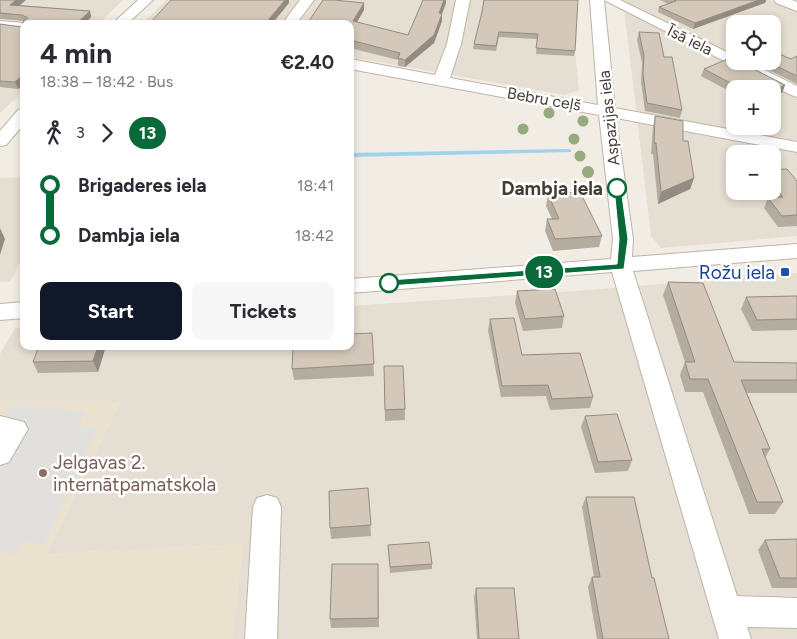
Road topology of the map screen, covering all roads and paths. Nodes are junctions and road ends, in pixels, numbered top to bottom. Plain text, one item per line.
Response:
1 (146, 0) edge
2 (307, 0) edge
3 (463, 0) edge
4 (597, 0) edge
5 (610, 0) edge
6 (781, 0) edge
7 (797, 7) edge
8 (124, 20) edge
9 (293, 20) edge
10 (0, 25) edge
11 (20, 27) edge
12 (354, 65) edge
13 (441, 80) junction
14 (797, 92) edge
15 (607, 111) junction
16 (20, 118) edge
17 (0, 141) edge
18 (797, 147) edge
19 (797, 251) edge
20 (621, 266) junction
21 (354, 286) edge
22 (0, 426) edge
23 (0, 454) edge
24 (266, 507) dead end
25 (797, 613) edge
26 (731, 625) edge
27 (261, 639) edge

1 - 8 street
2 - 9 street
3 - 13 street
4 - 15 street, Aspazijas iela
5 - 14 street, Īsā iela
6 - 7 street
10 - 11 street
12 - 13 street, Bebru ceļš
13 - 15 street, Bebru ceļš
15 - 18 street, Bebru ceļš
15 - 20 street, Aspazijas iela
16 - 17 street
19 - 20 street
20 - 21 street
20 - 26 street
22 - 23 street
24 - 27 street
25 - 26 street

